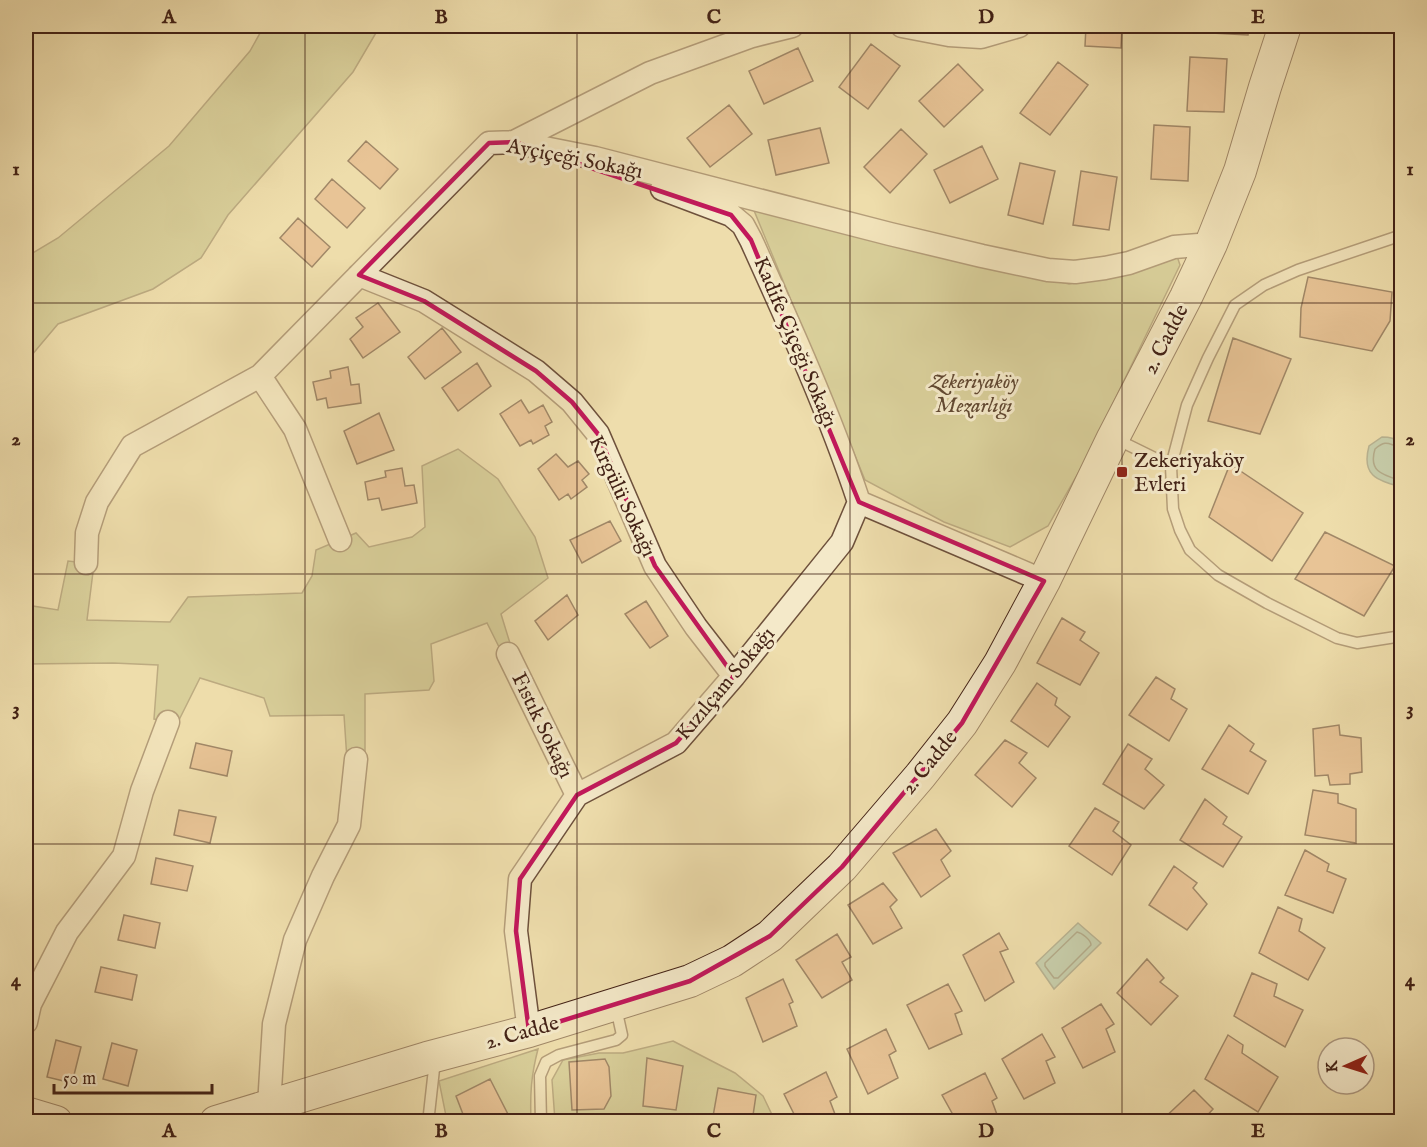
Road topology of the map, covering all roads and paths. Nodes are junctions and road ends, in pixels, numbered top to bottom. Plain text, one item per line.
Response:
1 (792, 26) edge
2 (902, 26) edge
3 (1019, 26) edge
4 (1285, 26) edge
5 (514, 142) junction
6 (1401, 235) edge
7 (1210, 244) junction
8 (359, 275) junction
9 (260, 376) junction
10 (1113, 438) junction
11 (1171, 466) junction
12 (859, 502) junction
13 (340, 540) dead end
14 (86, 563) dead end
15 (1044, 581) junction
16 (1401, 636) edge
17 (508, 654) dead end
18 (734, 676) junction
19 (168, 722) dead end
20 (356, 759) dead end
21 (578, 795) junction
22 (612, 1005) junction
23 (26, 1022) edge
24 (529, 1031) junction
25 (435, 1056) junction
26 (269, 1106) junction
27 (26, 1113) edge
28 (56, 1122) edge
29 (216, 1122) edge
30 (427, 1122) edge
31 (541, 1122) edge

1 - 5 street
2 - 3 street
4 - 7 street, 2. Cadde
5 - 7 street, Ayçiçeği Sokağı
5 - 8 street, Ayçiçeği Sokağı
5 - 12 street, Kadife Çiçeği Sokağı
6 - 11 lane
7 - 10 street, 2. Cadde
8 - 9 street, Ayçiçeği Sokağı
8 - 18 street, Kırgülü Sokağı
9 - 13 street
9 - 14 street, Ayçiçeği Sokağı
10 - 11 lane
10 - 15 street, 2. Cadde
11 - 16 lane
12 - 15 street
12 - 18 street, Kızılçam Sokağı
15 - 22 street, 2. Cadde
17 - 21 street, Fıstık Sokağı
18 - 21 street, Kızılçam Sokağı
19 - 23 street
20 - 26 street
21 - 24 street, Kızılçam Sokağı
22 - 24 street, 2. Cadde
22 - 31 lane
24 - 25 street, 2. Cadde
25 - 26 street, 2. Cadde
25 - 30 lane
26 - 29 street, 2. Cadde
27 - 28 street

